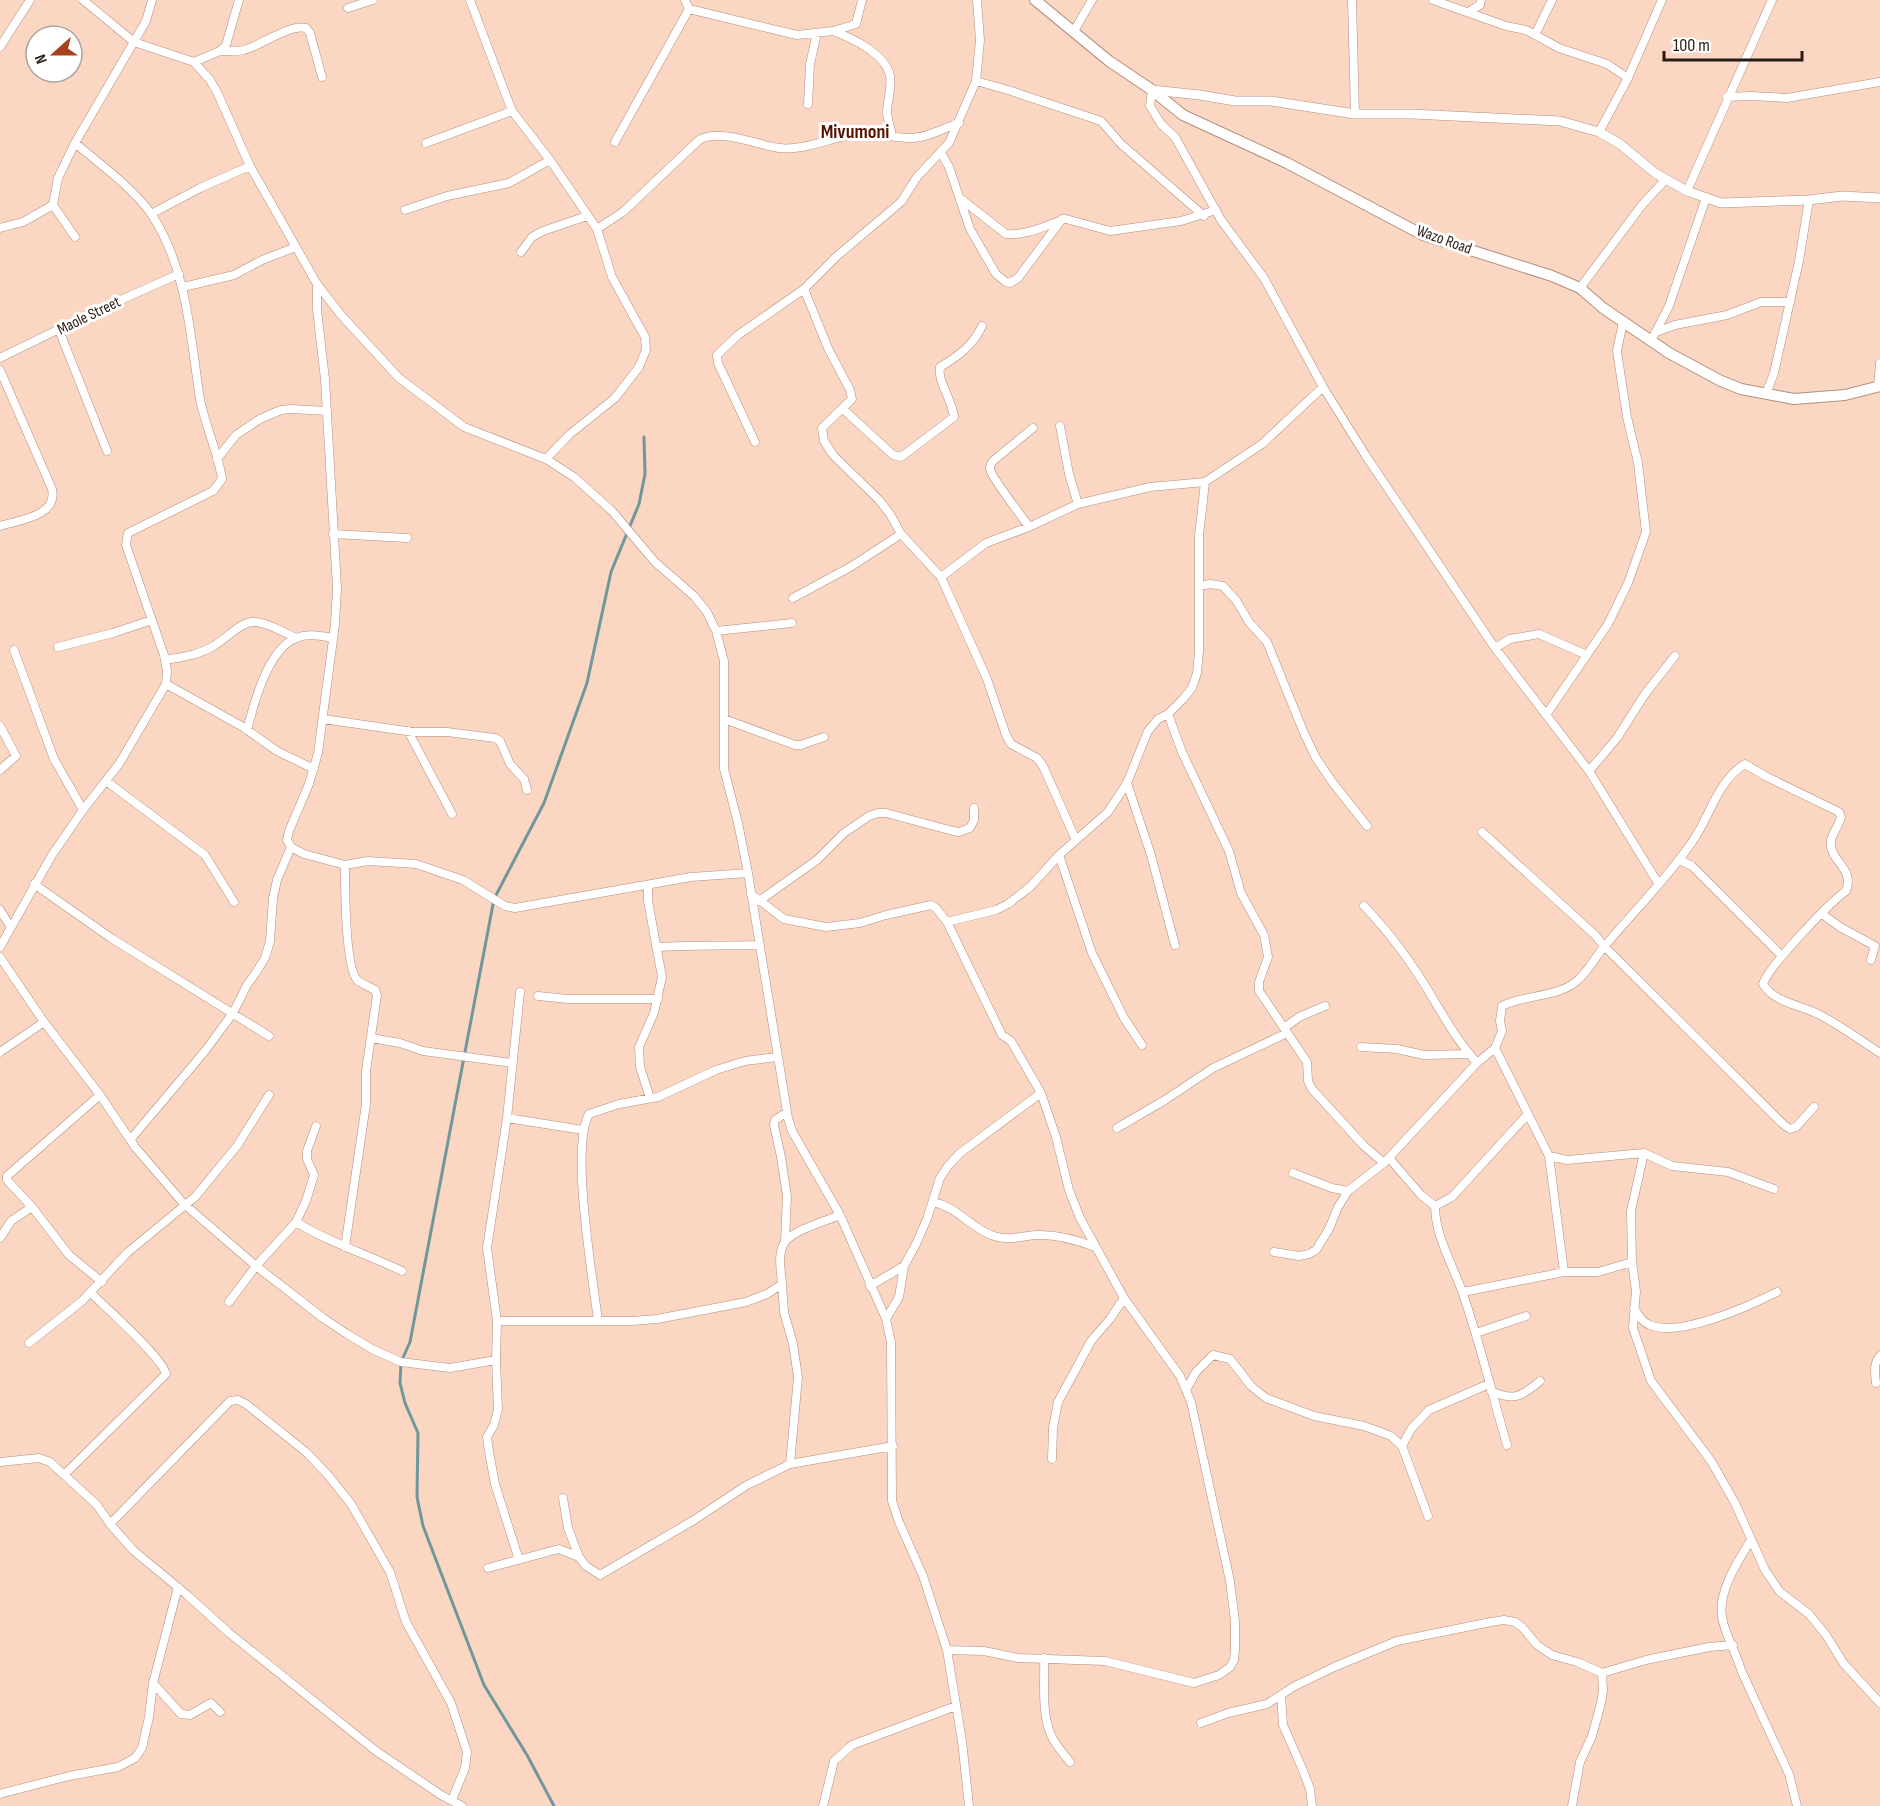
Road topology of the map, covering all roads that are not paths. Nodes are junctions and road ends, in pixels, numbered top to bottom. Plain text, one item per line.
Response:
1 (30, 0) edge
2 (83, 0) edge
3 (152, 0) edge
4 (239, 0) edge
5 (373, 0) edge
6 (470, 0) edge
7 (685, 0) edge
8 (862, 0) edge
9 (977, 0) edge
10 (1035, 0) edge
11 (1092, 0) edge
12 (1352, 0) edge
13 (1433, 0) edge
14 (1481, 0) edge
15 (1552, 0) edge
16 (1662, 0) edge
17 (1772, 0) edge
18 (348, 8) dead end
19 (689, 9) junction
20 (1468, 12) junction
21 (833, 31) junction
22 (1074, 31) junction
23 (817, 33) junction
24 (1535, 35) junction
25 (134, 42) junction
26 (0, 47) edge
27 (220, 51) junction
28 (194, 62) junction
29 (322, 77) dead end
30 (1629, 78) junction
31 (976, 81) junction
32 (1880, 82) edge
33 (1152, 90) junction
34 (1727, 98) junction
35 (808, 104) dead end
36 (512, 111) junction
37 (1355, 114) junction
38 (959, 123) junction
39 (1599, 132) junction
40 (892, 136) junction
41 (615, 142) dead end
42 (426, 143) dead end
43 (75, 144) junction
44 (941, 153) junction
45 (550, 160) junction
46 (250, 166) junction
47 (1666, 179) junction
48 (1687, 191) junction
49 (1706, 198) junction
50 (1880, 198) edge
51 (961, 200) junction
52 (1809, 200) junction
53 (53, 205) junction
54 (405, 210) dead end
55 (1216, 210) junction
56 (151, 214) junction
57 (587, 216) junction
58 (1204, 216) junction
59 (1060, 221) junction
60 (0, 228) edge
61 (597, 229) junction
62 (75, 237) dead end
63 (296, 247) junction
64 (521, 252) dead end
65 (179, 274) junction
66 (317, 284) junction
67 (183, 287) junction
68 (1580, 288) junction
69 (804, 289) junction
70 (1790, 302) junction
71 (1623, 322) junction
72 (981, 326) dead end
73 (59, 330) junction
74 (1654, 337) junction
75 (0, 358) edge
76 (1880, 363) edge
77 (0, 370) edge
78 (1879, 386) edge
79 (1323, 387) junction
80 (1766, 394) junction
81 (843, 409) junction
82 (327, 411) junction
83 (1060, 426) dead end
84 (1033, 428) dead end
85 (755, 442) dead end
86 (106, 451) dead end
87 (217, 459) junction
88 (546, 459) junction
89 (1205, 482) junction
90 (1078, 504) junction
91 (0, 526) edge
92 (1029, 527) junction
93 (333, 534) junction
94 (901, 534) junction
95 (407, 538) dead end
96 (941, 577) junction
97 (1199, 586) junction
98 (793, 598) dead end
99 (152, 620) junction
100 (792, 623) dead end
101 (717, 631) junction
102 (296, 638) junction
103 (333, 638) junction
104 (58, 647) dead end
105 (1495, 648) junction
106 (14, 650) dead end
107 (1587, 655) junction
108 (1676, 656) dead end
109 (165, 660) junction
110 (166, 684) junction
111 (1168, 714) junction
112 (1546, 715) junction
113 (323, 719) junction
114 (724, 719) junction
115 (0, 726) edge
116 (247, 730) junction
117 (408, 731) junction
118 (824, 737) dead end
119 (314, 769) junction
120 (0, 770) edge
121 (1589, 771) junction
122 (106, 781) junction
123 (1127, 783) junction
124 (527, 790) dead end
125 (974, 808) dead end
126 (83, 810) junction
127 (452, 814) dead end
128 (1367, 826) dead end
129 (1482, 832) dead end
130 (1076, 840) junction
131 (291, 847) junction
132 (1059, 855) junction
133 (1678, 860) junction
134 (345, 865) junction
135 (748, 873) junction
136 (1658, 883) junction
137 (34, 884) junction
138 (648, 885) junction
139 (752, 894) junction
140 (759, 901) junction
141 (234, 902) dead end
142 (1364, 906) dead end
143 (0, 910) edge
144 (1822, 914) junction
145 (947, 922) junction
146 (10, 926) junction
147 (760, 945) junction
148 (1175, 945) dead end
149 (1604, 946) junction
150 (0, 947) edge
151 (658, 947) junction
152 (1782, 956) junction
153 (0, 957) edge
154 (1870, 960) dead end
155 (520, 992) dead end
156 (538, 996) dead end
157 (658, 999) junction
158 (1325, 1006) dead end
159 (233, 1013) junction
160 (44, 1022) junction
161 (1286, 1031) junction
162 (270, 1036) dead end
163 (371, 1038) junction
164 (1142, 1045) dead end
165 (1360, 1047) dead end
166 (1495, 1048) junction
167 (0, 1052) edge
168 (1880, 1053) edge
169 (1469, 1054) junction
170 (777, 1057) junction
171 (1477, 1062) junction
172 (512, 1063) junction
173 (1041, 1093) junction
174 (100, 1095) junction
175 (269, 1095) dead end
176 (650, 1098) junction
177 (1814, 1107) dead end
178 (787, 1113) junction
179 (1528, 1114) junction
180 (507, 1118) junction
181 (316, 1126) dead end
182 (1117, 1128) dead end
183 (583, 1130) junction
184 (130, 1140) junction
185 (1644, 1153) junction
186 (1549, 1156) junction
187 (1387, 1161) junction
188 (1293, 1173) dead end
189 (3, 1182) edge
190 (1774, 1189) dead end
191 (1348, 1191) junction
192 (933, 1202) junction
193 (184, 1204) junction
194 (1435, 1206) junction
195 (32, 1207) junction
196 (840, 1215) junction
197 (296, 1222) junction
198 (0, 1238) edge
199 (785, 1241) junction
200 (345, 1247) junction
201 (1095, 1247) junction
202 (1275, 1252) dead end
203 (1632, 1262) junction
204 (256, 1266) junction
205 (904, 1266) junction
206 (402, 1271) dead end
207 (1564, 1272) junction
208 (102, 1282) junction
209 (782, 1284) junction
210 (870, 1286) junction
211 (1463, 1292) junction
212 (1778, 1292) dead end
213 (91, 1293) junction
214 (1125, 1298) junction
215 (230, 1302) dead end
216 (1634, 1308) junction
217 (1526, 1316) dead end
218 (886, 1319) junction
219 (497, 1321) junction
220 (598, 1321) junction
221 (1476, 1333) junction
222 (29, 1343) dead end
223 (1880, 1356) edge
224 (496, 1360) junction
225 (1540, 1381) dead end
226 (1876, 1383) dead end
227 (1490, 1388) junction
228 (1186, 1390) junction
229 (1507, 1445) dead end
230 (893, 1446) junction
231 (1402, 1446) junction
232 (1052, 1459) dead end
233 (0, 1462) edge
234 (790, 1464) junction
235 (65, 1474) junction
236 (563, 1498) dead end
237 (1428, 1516) dead end
238 (110, 1524) junction
239 (1751, 1540) junction
240 (579, 1557) junction
241 (519, 1560) junction
242 (488, 1568) dead end
243 (178, 1587) junction
244 (1733, 1645) junction
245 (947, 1650) junction
246 (1044, 1658) junction
247 (1602, 1673) junction
248 (153, 1683) junction
249 (1281, 1695) junction
250 (1880, 1703) edge
251 (956, 1706) junction
252 (220, 1712) dead end
253 (1202, 1723) dead end
254 (1070, 1762) dead end
255 (0, 1794) edge
256 (452, 1800) junction
257 (462, 1806) edge
258 (823, 1806) edge
259 (969, 1806) edge
260 (1312, 1806) edge
261 (1572, 1806) edge
262 (1797, 1806) edge

1 - 26 street
2 - 25 street
3 - 25 street
4 - 27 street
5 - 18 street
6 - 36 street
7 - 19 street
8 - 21 street
9 - 31 street
10 - 22 main road, Wazo Road
11 - 22 street
12 - 37 street
13 - 20 street
14 - 20 street
15 - 24 street
16 - 30 street
17 - 34 street
19 - 23 street
19 - 41 street
20 - 24 street
21 - 23 street
21 - 40 street
22 - 33 main road, Wazo Road
23 - 35 street
24 - 30 street
25 - 28 street
25 - 43 street
27 - 28 street
27 - 29 street
28 - 46 street
30 - 39 street
31 - 38 street
31 - 58 street
32 - 34 street
33 - 37 street
33 - 55 street
33 - 68 main road, Wazo Road
34 - 48 street
36 - 42 street
36 - 45 street
37 - 39 street
38 - 40 street
38 - 44 street
39 - 47 street
40 - 61 street
43 - 53 street
43 - 56 street
44 - 51 street
44 - 69 street
45 - 54 street
45 - 57 street
46 - 56 street
46 - 63 street
47 - 48 street
47 - 68 street
48 - 49 street
49 - 52 street
49 - 74 street
50 - 52 street
51 - 59 street
51 - 59 street
52 - 70 street
53 - 60 street
53 - 62 street
55 - 58 street
55 - 79 street
56 - 65 street
57 - 61 street
57 - 64 street
58 - 59 street
61 - 88 street
63 - 66 street
63 - 67 street
65 - 67 street
65 - 73 street, Maole Street
66 - 82 street
66 - 88 street
67 - 87 street
68 - 71 main road, Wazo Road
69 - 81 street
69 - 85 street
70 - 74 street
70 - 80 street
71 - 74 main road, Wazo Road
71 - 107 street
72 - 81 street
73 - 75 street, Maole Street
73 - 86 street
74 - 80 main road, Wazo Road
76 - 78 street
77 - 91 street
78 - 80 main road, Wazo Road
79 - 89 street
79 - 105 street
81 - 94 street
82 - 87 street
82 - 93 street
83 - 90 street
84 - 92 street
87 - 99 street
88 - 101 street
89 - 90 street
89 - 97 street
90 - 92 street
92 - 96 street
93 - 95 street
93 - 103 street
94 - 96 street
94 - 98 street
96 - 130 street
97 - 111 street
97 - 128 street
99 - 104 street
99 - 109 street
100 - 101 street
101 - 114 street
102 - 103 street
102 - 109 street
102 - 116 street
103 - 113 street
105 - 107 street
105 - 112 street
106 - 126 street
107 - 112 street
108 - 121 street
109 - 110 street
110 - 116 street
110 - 122 street
111 - 123 street
111 - 161 street
112 - 121 street
113 - 117 street
113 - 119 street
114 - 118 street
114 - 135 street
115 - 120 street
116 - 119 street
117 - 124 street
117 - 127 street
119 - 131 street
121 - 136 street
122 - 126 street
122 - 141 street
123 - 130 street
123 - 148 street
125 - 140 street
126 - 137 street
129 - 149 street
130 - 132 street
131 - 134 street
131 - 159 street
132 - 145 street
132 - 164 street
133 - 136 street
133 - 144 street
133 - 152 street
134 - 138 street
134 - 163 street
135 - 138 street
135 - 139 street
136 - 149 street
137 - 146 street
137 - 159 street
138 - 151 street
139 - 140 street
139 - 147 street
140 - 145 street
142 - 169 street
143 - 146 street
144 - 152 street
144 - 154 street
145 - 173 street
146 - 150 street
147 - 151 street
147 - 170 street
149 - 166 street
149 - 177 street
151 - 157 street
152 - 168 street
153 - 160 street
155 - 172 street
156 - 157 street
157 - 176 street
158 - 161 street
159 - 162 street
159 - 184 street
160 - 167 street
160 - 174 street
161 - 182 street
161 - 187 street
163 - 172 street
163 - 200 street
165 - 169 street
166 - 171 street
166 - 179 street
169 - 171 street
170 - 176 street
170 - 178 street
171 - 187 street
172 - 180 street
173 - 192 street
173 - 201 street
174 - 184 street
174 - 189 street
175 - 193 street
176 - 183 street
178 - 196 street
178 - 199 street
179 - 186 street
179 - 194 street
180 - 183 street
180 - 219 street
181 - 197 street
183 - 220 street
184 - 193 street
185 - 186 street
185 - 190 street
185 - 203 street
186 - 207 street
187 - 191 street
187 - 194 street
188 - 191 street
189 - 195 street
191 - 202 street
192 - 201 street
192 - 205 street
193 - 204 street
193 - 208 street
194 - 211 street
195 - 198 street
195 - 208 street
196 - 199 street
196 - 210 street
197 - 200 street
197 - 204 street
199 - 209 street
200 - 206 street
201 - 214 street
203 - 207 street
203 - 216 street
204 - 215 street
204 - 224 street
205 - 210 street
205 - 218 street
207 - 211 street
208 - 213 street
209 - 220 street
209 - 234 street
210 - 218 street
211 - 221 street
212 - 216 street
213 - 222 street
213 - 235 street
214 - 228 street
214 - 232 street
216 - 239 street
217 - 221 street
218 - 230 street
219 - 220 street
219 - 224 street
221 - 227 street
223 - 226 street
224 - 241 street
225 - 227 street
227 - 229 street
227 - 231 street
228 - 231 street
228 - 246 street
230 - 234 street
230 - 245 street
231 - 237 street
233 - 235 street
234 - 240 street
235 - 238 street
236 - 240 street
238 - 243 street
238 - 256 street
239 - 244 street
239 - 250 street
240 - 241 street
241 - 242 street
243 - 248 street
243 - 256 street
244 - 247 street
244 - 262 street
245 - 246 street
245 - 251 street
246 - 254 street
247 - 249 street
247 - 261 street
248 - 252 street
248 - 255 street
249 - 253 street
249 - 260 street
251 - 258 street
251 - 259 street
256 - 257 street

